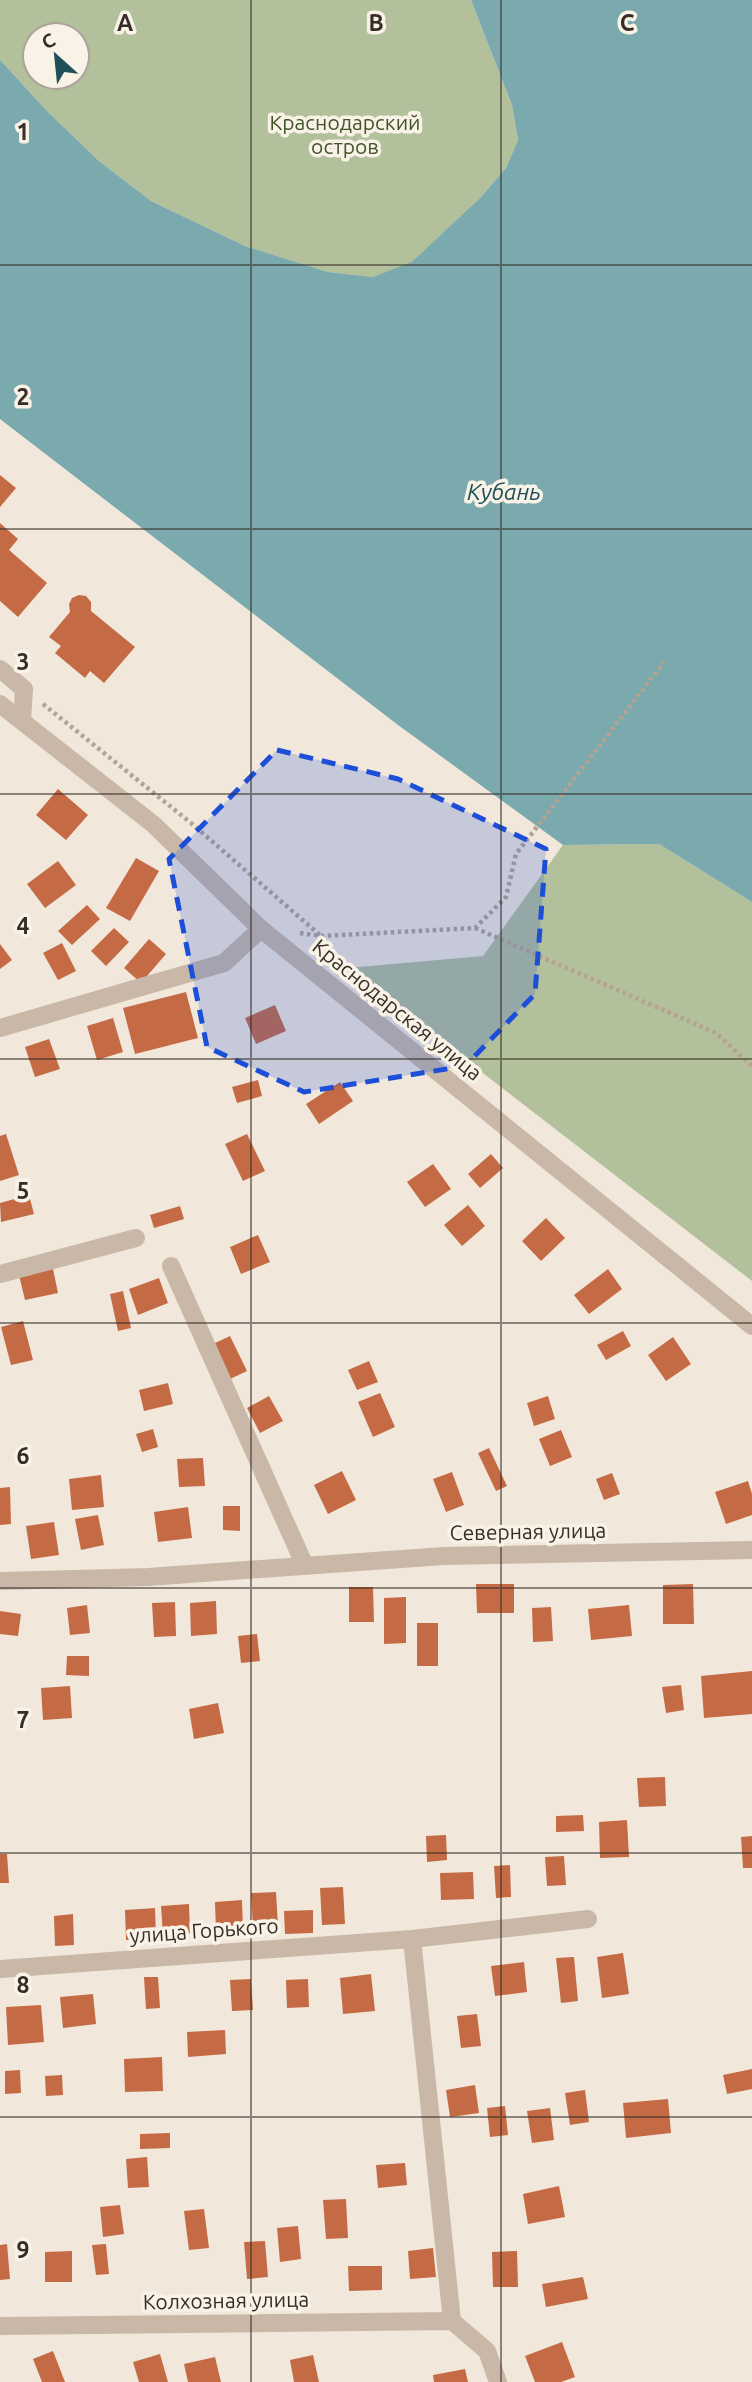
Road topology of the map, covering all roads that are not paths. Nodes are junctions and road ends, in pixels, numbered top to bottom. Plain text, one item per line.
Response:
1 (0, 669) edge
2 (0, 704) edge
3 (22, 721) junction
4 (261, 929) junction
5 (0, 1028) edge
6 (136, 1238) dead end
7 (171, 1266) dead end
8 (0, 1274) edge
9 (752, 1326) edge
10 (752, 1550) edge
11 (305, 1566) junction
12 (0, 1581) edge
13 (588, 1919) dead end
14 (412, 1939) junction
15 (0, 1969) edge
16 (452, 2321) junction
17 (0, 2326) edge
18 (498, 2382) edge

1 - 3 street
2 - 3 street, Краснодарская улица
3 - 4 street, Краснодарская улица
4 - 5 street
4 - 9 street, Краснодарская улица
6 - 8 street
7 - 11 street
10 - 11 street, Северная улица
11 - 12 street, Северная улица
13 - 14 street, улица Горького
14 - 15 street, улица Горького
14 - 16 street
16 - 17 street, Колхозная улица
16 - 18 street

